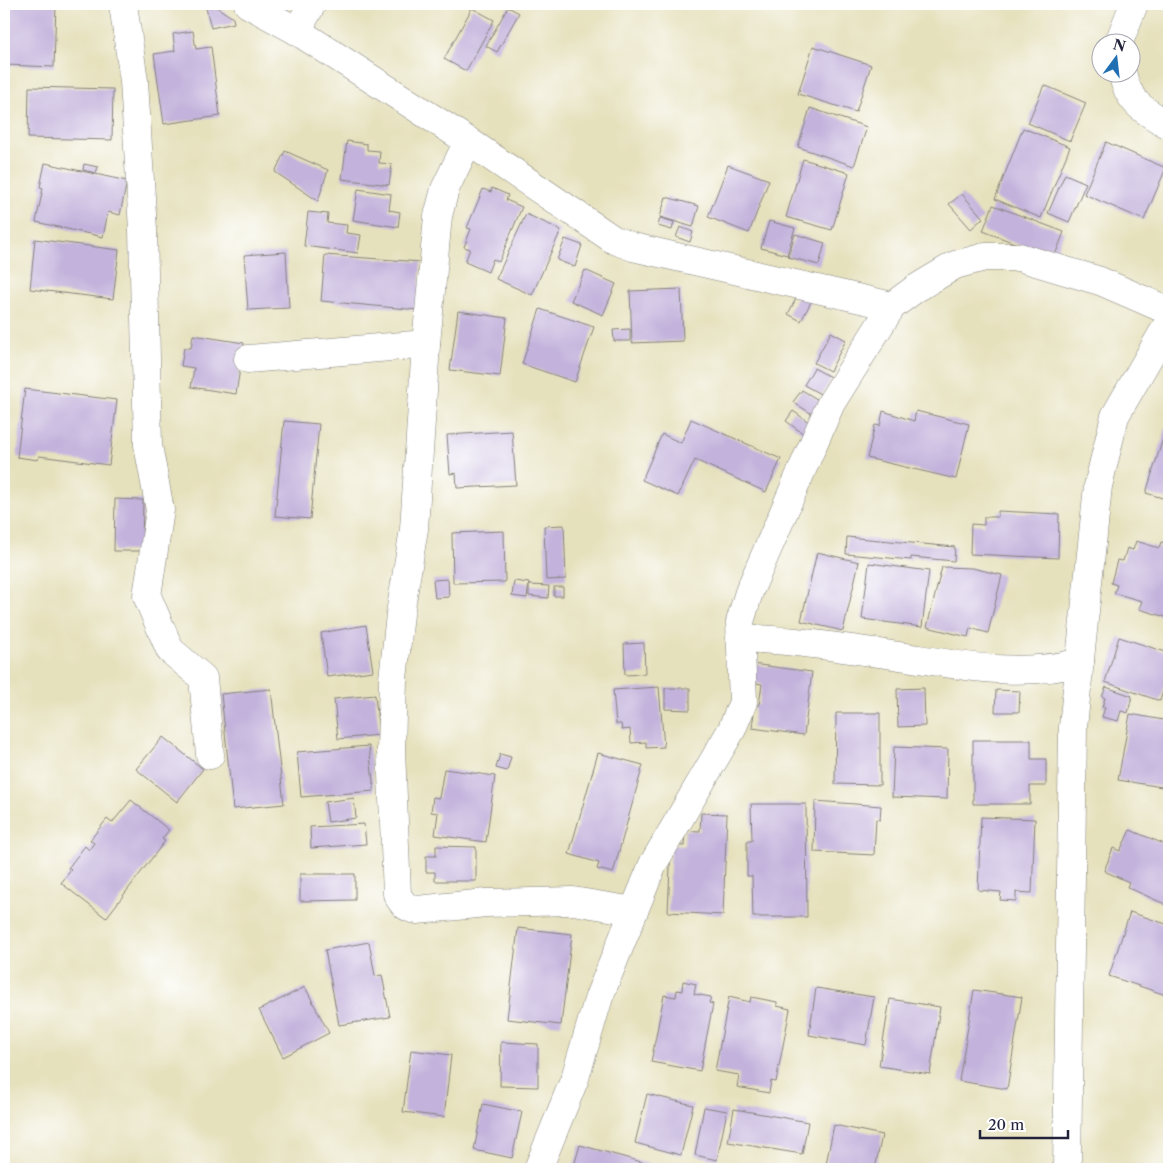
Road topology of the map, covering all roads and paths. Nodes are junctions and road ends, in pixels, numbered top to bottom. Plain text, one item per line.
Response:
1 (123, 4) edge
2 (248, 4) edge
3 (312, 4) edge
4 (1134, 4) edge
5 (297, 31) junction
6 (1124, 32) edge
7 (1124, 82) edge
8 (1169, 125) edge
9 (468, 141) junction
10 (892, 306) junction
11 (1169, 311) edge
12 (1169, 322) edge
13 (426, 344) junction
14 (248, 359) dead end
15 (740, 638) junction
16 (1080, 662) junction
17 (210, 755) dead end
18 (634, 911) junction
19 (538, 1169) edge
20 (1067, 1169) edge

1 - 17 street
2 - 5 street
3 - 5 street
4 - 6 street
5 - 9 street
7 - 8 street
9 - 10 street
9 - 13 street
10 - 11 street
10 - 15 street
12 - 16 street
13 - 14 street
13 - 18 street
15 - 16 street
15 - 18 street
16 - 20 street
18 - 19 street

